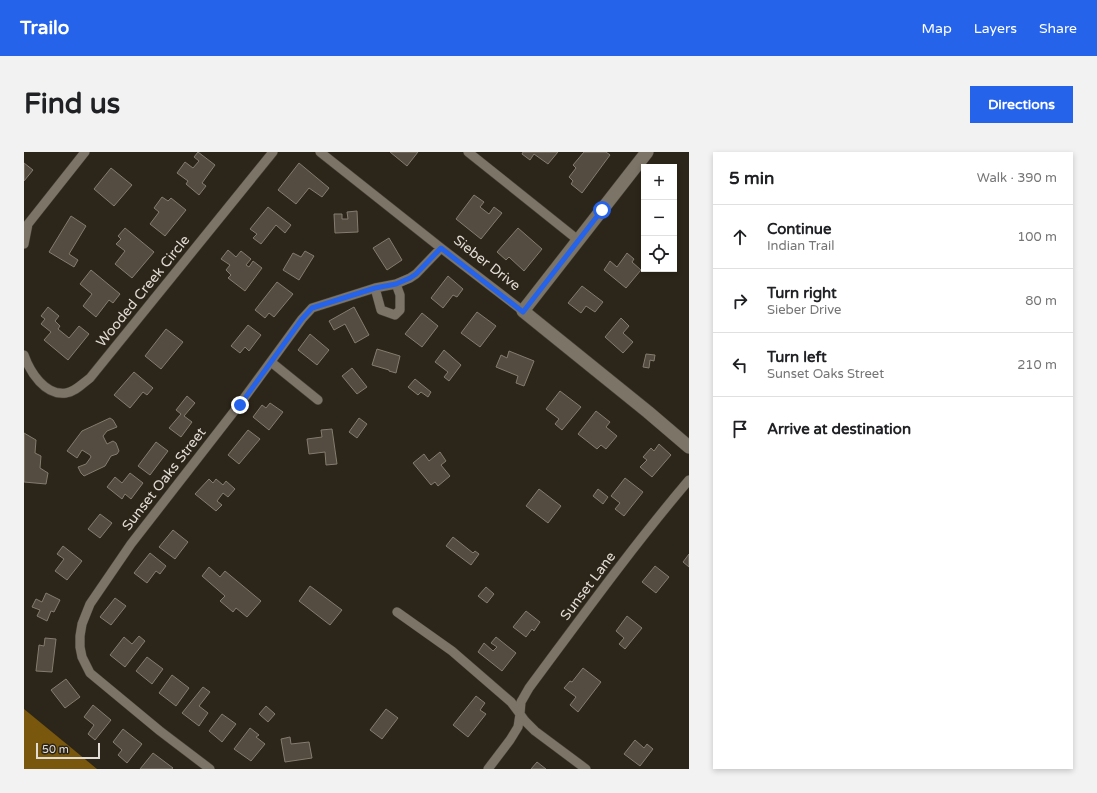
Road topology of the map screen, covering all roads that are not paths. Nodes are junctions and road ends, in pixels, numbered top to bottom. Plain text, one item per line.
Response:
1 (85, 152) edge
2 (273, 152) edge
3 (320, 152) edge
4 (468, 152) edge
5 (648, 152) edge
6 (578, 240) junction
7 (24, 244) edge
8 (441, 248) junction
9 (396, 284) junction
10 (375, 288) junction
11 (523, 312) junction
12 (24, 355) edge
13 (271, 362) junction
14 (318, 400) dead end
15 (689, 447) edge
16 (689, 480) edge
17 (398, 612) dead end
18 (520, 714) junction
19 (210, 769) edge
20 (488, 769) edge
21 (586, 769) edge

1 - 7 street
2 - 12 street, Wooded Creek Circle
3 - 8 street, Sieber Drive
4 - 6 street
5 - 6 street
6 - 11 street
8 - 9 street, Sunset Oaks Street
8 - 11 street, Sieber Drive
9 - 10 street, Sunset Oaks Street
9 - 10 street
10 - 13 street, Sunset Oaks Street
11 - 15 street, Sieber Drive
13 - 14 street
13 - 19 street, Sunset Oaks Street
16 - 18 street, Sunset Lane
17 - 18 street
18 - 20 street, Sunset Lane
18 - 21 street

